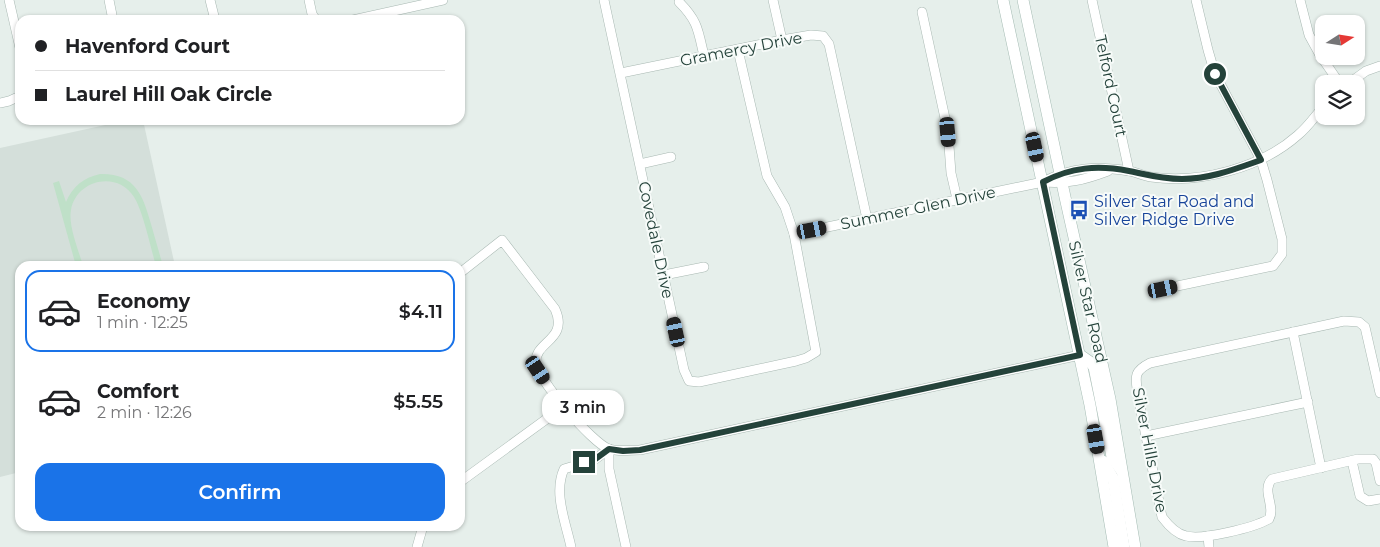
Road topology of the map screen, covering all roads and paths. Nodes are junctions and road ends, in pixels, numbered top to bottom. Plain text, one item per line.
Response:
1 (9, 0) edge
2 (109, 0) edge
3 (210, 0) edge
4 (309, 0) edge
5 (443, 0) edge
6 (604, 0) edge
7 (773, 0) edge
8 (1003, 0) edge
9 (1018, 0) edge
10 (1023, 0) edge
11 (1092, 0) edge
12 (1196, 0) edge
13 (1300, 0) edge
14 (678, 2) dead end
15 (408, 4) edge
16 (922, 12) dead end
17 (1025, 12) junction
18 (112, 15) edge
19 (214, 15) edge
20 (313, 15) edge
21 (370, 15) edge
22 (15, 26) edge
23 (782, 40) junction
24 (738, 50) junction
25 (704, 56) junction
26 (1380, 66) edge
27 (621, 73) junction
28 (1334, 75) edge
29 (1360, 75) edge
30 (15, 98) edge
31 (0, 103) edge
32 (1315, 116) edge
33 (671, 157) dead end
34 (1261, 160) junction
35 (640, 164) junction
36 (1129, 171) junction
37 (1061, 178) junction
38 (1043, 182) junction
39 (957, 199) junction
40 (867, 219) junction
41 (794, 234) junction
42 (704, 267) dead end
43 (465, 268) edge
44 (664, 275) junction
45 (1163, 289) dead end
46 (1293, 332) junction
47 (1080, 355) junction
48 (1380, 393) edge
49 (1308, 402) junction
50 (563, 407) junction
51 (1146, 436) junction
52 (609, 449) junction
53 (1100, 456) junction
54 (1352, 460) junction
55 (1321, 468) junction
56 (1124, 474) junction
57 (465, 478) edge
58 (1380, 481) edge
59 (1380, 499) edge
60 (422, 531) edge
61 (1203, 540) edge
62 (417, 547) edge
63 (571, 547) edge
64 (626, 547) edge
65 (1114, 547) edge
66 (1124, 547) edge
67 (1135, 547) edge
68 (1210, 547) edge

1 - 22 street
2 - 18 street
3 - 19 street
4 - 20 street
5 - 15 street
6 - 27 street, Covedale Drive
7 - 23 street
8 - 38 main road, Silver Star Road
9 - 17 main road
10 - 17 main road, Silver Star Road
11 - 36 street, Telford Court
12 - 34 street
13 - 28 street
14 - 25 street
15 - 21 street
16 - 39 street
17 - 37 main road, Silver Star Road
23 - 24 street, Gramercy Drive
23 - 40 street, Gramercy Drive
24 - 25 street, Gramercy Drive
24 - 41 street
25 - 27 street, Gramercy Drive
26 - 29 street
27 - 35 street, Covedale Drive
30 - 31 street
32 - 34 street
33 - 35 street
34 - 36 street
34 - 45 street
35 - 44 street, Covedale Drive
36 - 37 street, Summer Glen Drive
37 - 38 street, Summer Glen Drive
37 - 56 main road, Silver Star Road
38 - 39 street, Summer Glen Drive
38 - 47 main road, Silver Star Road
39 - 40 street, Summer Glen Drive
40 - 41 street, Summer Glen Drive
41 - 44 street, Covedale Drive
42 - 44 street
43 - 50 street
46 - 48 street, Silver Hills Drive
46 - 49 street
46 - 51 street, Silver Hills Drive
47 - 52 street
47 - 53 main road, Silver Star Road
47 - 56 main road
49 - 51 street
49 - 55 street
50 - 52 street
50 - 57 street
51 - 61 street, Silver Hills Drive
52 - 63 street
52 - 64 street
53 - 65 main road, Silver Star Road
53 - 66 main road
54 - 55 street, Silver Hills Drive
54 - 58 street, Silver Hills Drive
54 - 59 street
55 - 61 street, Silver Hills Drive
56 - 67 main road, Silver Star Road
60 - 62 street
61 - 68 street

